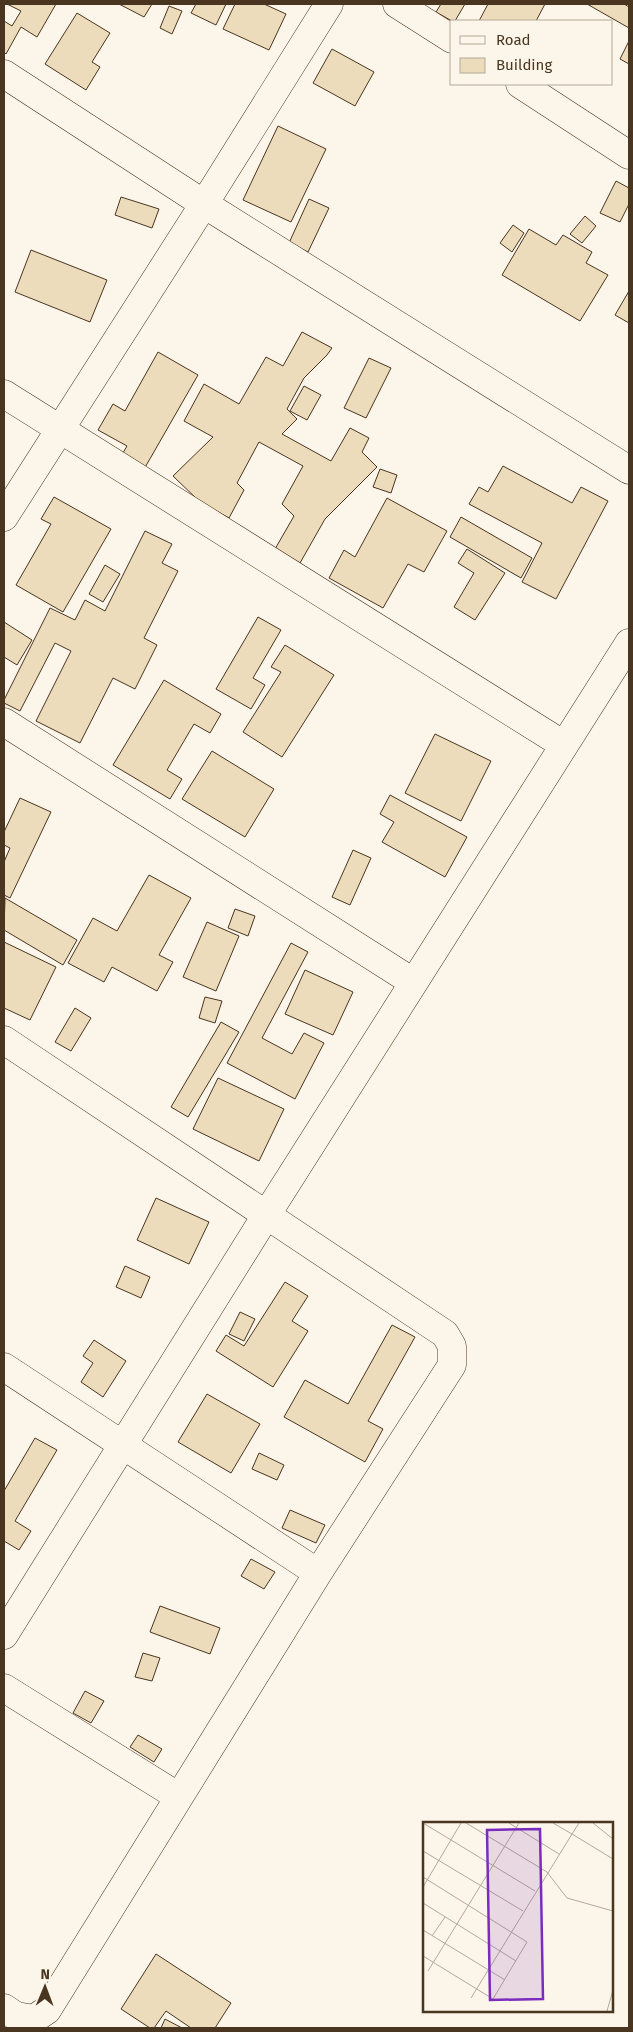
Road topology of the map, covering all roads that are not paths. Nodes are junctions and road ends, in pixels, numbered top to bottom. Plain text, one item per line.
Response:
1 (329, 4) edge
2 (397, 4) edge
3 (450, 38) edge
4 (4, 74) edge
5 (522, 85) edge
6 (629, 155) edge
7 (204, 204) junction
8 (4, 394) edge
9 (59, 429) junction
10 (629, 470) edge
11 (4, 517) edge
12 (629, 644) edge
13 (4, 722) edge
14 (564, 746) junction
15 (414, 982) junction
16 (4, 1040) edge
17 (267, 1214) junction
18 (4, 1367) edge
19 (123, 1444) junction
20 (318, 1573) junction
21 (4, 1635) edge
22 (4, 1688) edge
23 (179, 1797) junction
24 (4, 2008) edge

1 - 7 street
2 - 3 street
4 - 7 street
5 - 6 street
7 - 9 street
7 - 10 street
8 - 9 street
9 - 11 street
9 - 14 street
12 - 14 street
13 - 15 street
14 - 15 street
15 - 17 street
16 - 17 street
17 - 19 street
17 - 20 street
18 - 19 street
19 - 20 street
19 - 21 street
20 - 23 street
22 - 23 street
23 - 24 street

